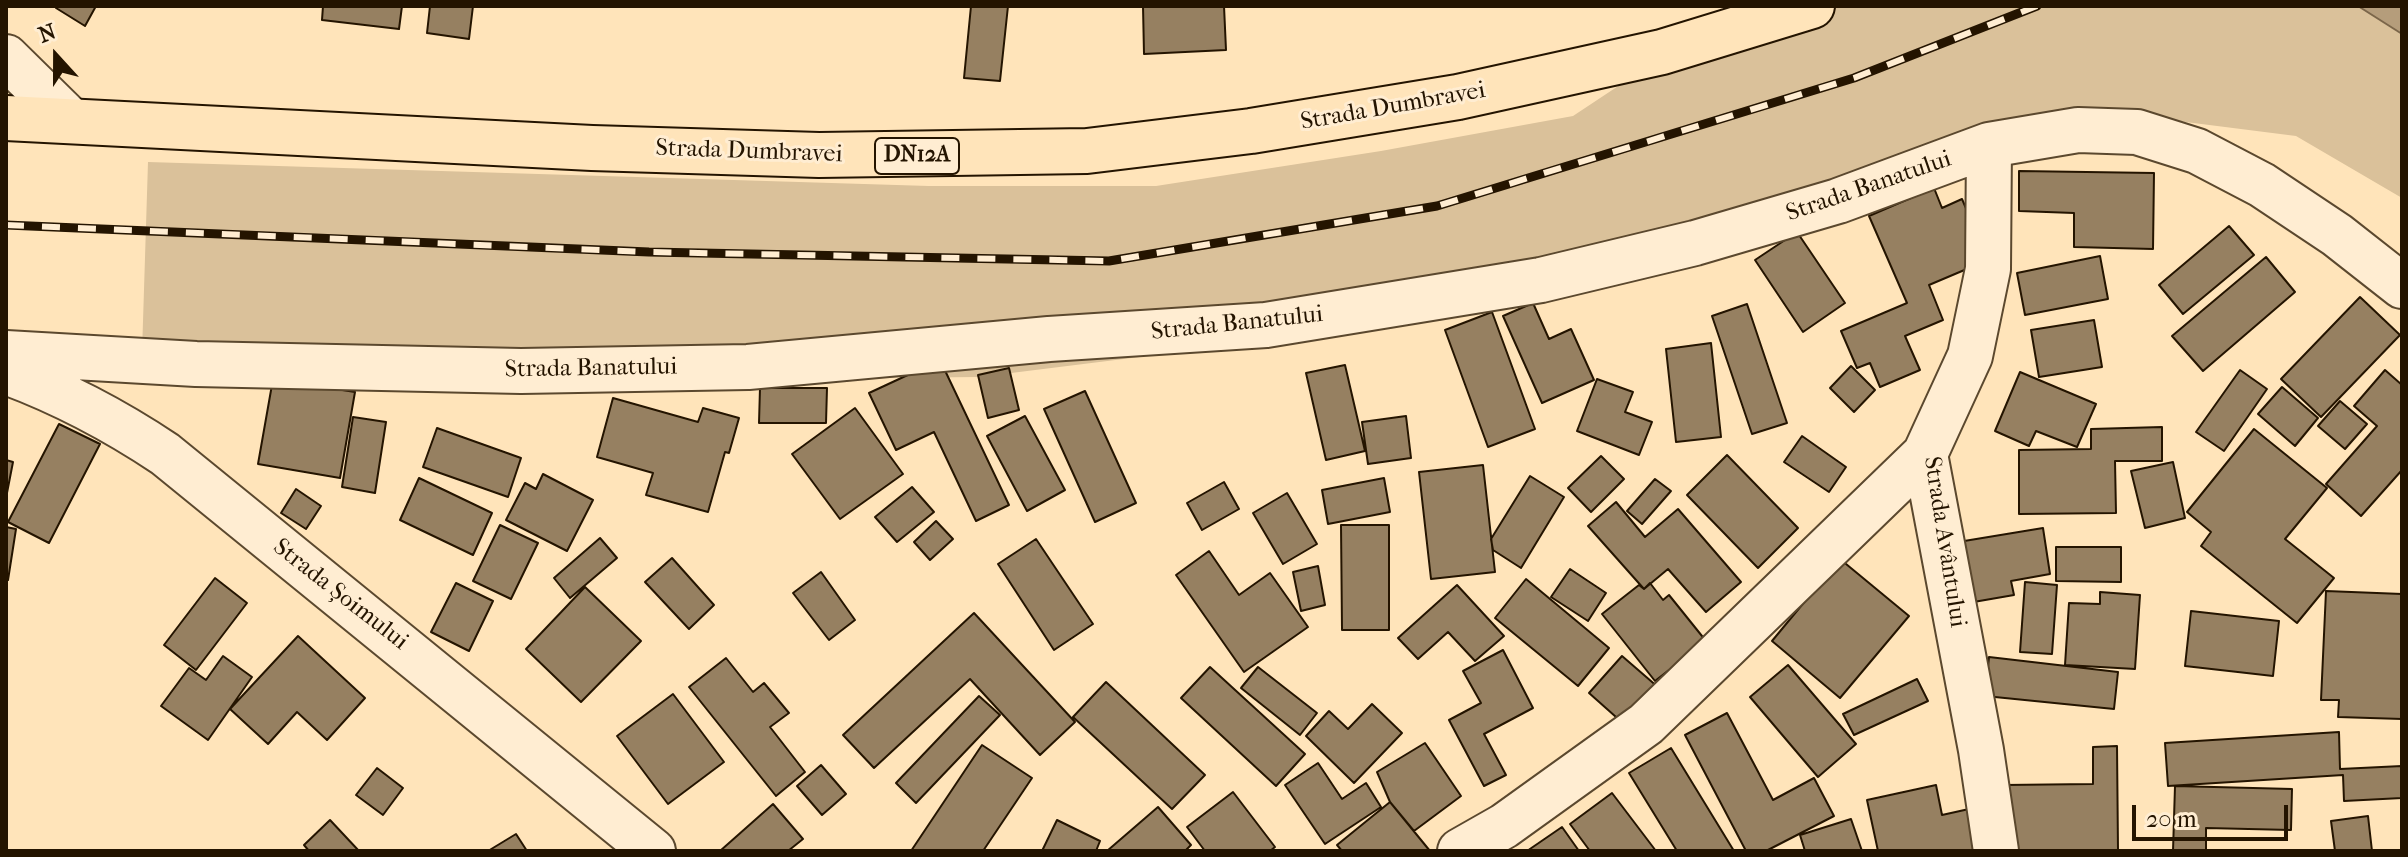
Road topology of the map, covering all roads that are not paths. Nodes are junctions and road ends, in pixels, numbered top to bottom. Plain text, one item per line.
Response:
1 (1812, 6) edge
2 (6, 57) edge
3 (6, 118) edge
4 (71, 121) junction
5 (1989, 145) junction
6 (2402, 286) edge
7 (6, 353) edge
8 (6, 372) edge
9 (1925, 454) junction
10 (613, 831) edge
11 (653, 851) edge
12 (1460, 851) edge
13 (1996, 851) edge

1 - 4 main road, Strada Dumbravei / DN12A
2 - 4 street
3 - 4 main road, Strada Dumbravei / DN12A
5 - 6 street, Strada Banatului
5 - 7 street, Strada Banatului
5 - 9 street, Strada Avântului
8 - 10 street, Strada Șoimului
9 - 12 street
9 - 13 street, Strada Avântului
10 - 11 street, Strada Șoimului

